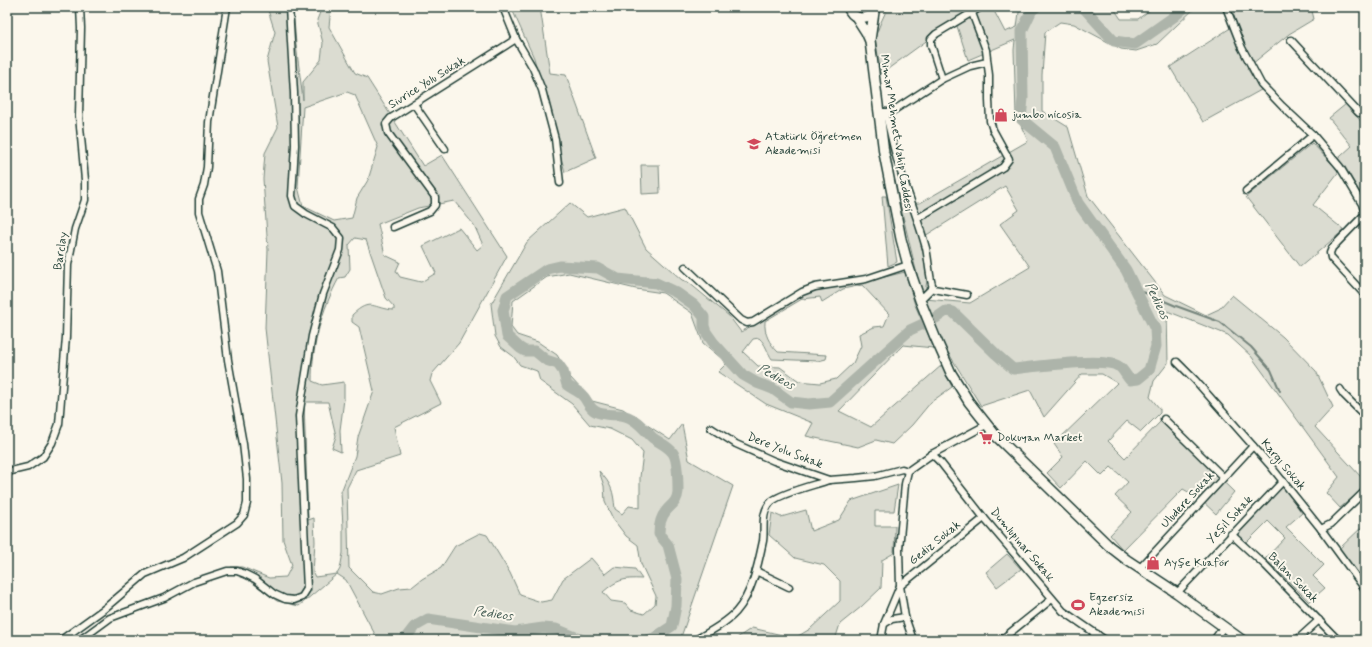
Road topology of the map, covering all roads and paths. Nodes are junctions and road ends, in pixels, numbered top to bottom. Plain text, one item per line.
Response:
1 (80, 7) edge
2 (227, 7) edge
3 (289, 7) edge
4 (503, 7) edge
5 (848, 7) edge
6 (981, 7) edge
7 (1226, 7) edge
8 (876, 9) edge
9 (972, 13) junction
10 (857, 18) junction
11 (516, 39) junction
12 (1291, 40) dead end
13 (870, 41) junction
14 (987, 62) junction
15 (942, 79) junction
16 (414, 104) junction
17 (882, 112) junction
18 (1362, 112) edge
19 (1313, 135) junction
20 (445, 149) dead end
21 (560, 183) dead end
22 (1246, 191) dead end
23 (1365, 214) edge
24 (918, 218) junction
25 (393, 227) dead end
26 (908, 265) junction
27 (685, 267) dead end
28 (933, 287) junction
29 (966, 295) dead end
30 (1365, 295) edge
31 (920, 300) junction
32 (1177, 362) dead end
33 (1340, 389) dead end
34 (1365, 416) edge
35 (1164, 419) dead end
36 (986, 425) junction
37 (711, 428) dead end
38 (1253, 446) junction
39 (932, 454) junction
40 (908, 471) junction
41 (7, 472) edge
42 (1223, 477) junction
43 (830, 480) junction
44 (1283, 481) junction
45 (1365, 491) edge
46 (984, 518) junction
47 (1321, 530) junction
48 (1231, 534) junction
49 (1139, 569) junction
50 (756, 570) junction
51 (1364, 585) edge
52 (900, 586) junction
53 (789, 587) dead end
54 (1177, 593) junction
55 (1052, 599) junction
56 (905, 617) junction
57 (1319, 620) junction
58 (884, 624) junction
59 (1224, 626) junction
60 (1097, 634) junction
61 (61, 640) edge
62 (80, 640) edge
63 (696, 640) edge
64 (881, 640) edge
65 (913, 640) edge
66 (1001, 640) edge
67 (1089, 640) edge
68 (1106, 640) edge
69 (1214, 640) edge
70 (1242, 640) edge
71 (1297, 640) edge
72 (1338, 640) edge

1 - 41 street, Barclay
2 - 61 street
3 - 62 street
4 - 11 street
5 - 10 main road, Mimar Mehmet Vahip Caddesi
6 - 9 street
7 - 19 street
8 - 10 main road
8 - 13 main road, Mimar Mehmet Vahip Caddesi
9 - 14 street
9 - 15 street
10 - 13 main road, Mimar Mehmet Vahip Caddesi
11 - 16 street, Sivrice Yolu Sokak
11 - 21 street
12 - 18 street
13 - 17 main road, Mimar Mehmet Vahip Caddesi
14 - 15 street
14 - 24 street
15 - 17 street
16 - 20 street
16 - 25 street, Sivrice Yolu Sokak
17 - 24 street
17 - 26 main road, Mimar Mehmet Vahip Caddesi
19 - 22 street
19 - 23 street
23 - 30 street
24 - 28 street
26 - 27 street
26 - 31 main road, Mimar Mehmet Vahip Caddesi
28 - 29 street
28 - 31 street
31 - 36 main road, Mimar Mehmet Vahip Caddesi
32 - 38 street, Kargı Sokak
33 - 34 street
35 - 42 street
36 - 39 street
36 - 49 main road, Mimar Mehmet Vahip Caddesi
37 - 43 street, Dere Yolu Sokak
38 - 42 street, Uludere Sokak
38 - 44 street, Kargı Sokak
39 - 40 street
39 - 46 street, Dumlupınar Sokak
40 - 43 street, Dere Yolu Sokak
40 - 52 street
42 - 49 street, Uludere Sokak
43 - 50 street
44 - 47 street, Kargı Sokak
44 - 48 street, Yeşil Sokak
45 - 47 street
46 - 52 street, Gediz Sokak
46 - 55 street, Dumlupınar Sokak
47 - 51 street, Kargı Sokak
48 - 54 street, Yeşil Sokak
48 - 57 street, Balan Sokak
49 - 54 main road, Mimar Mehmet Vahip Caddesi
50 - 53 street
50 - 63 street
52 - 56 street
52 - 58 street
54 - 59 main road, Mimar Mehmet Vahip Caddesi
55 - 60 street, Dumlupınar Sokak
55 - 66 street
56 - 58 street
56 - 65 street
57 - 71 street
57 - 72 street, Balan Sokak
58 - 64 street
59 - 69 street
59 - 70 main road, Mimar Mehmet Vahip Caddesi
60 - 67 street
60 - 68 street, Dumlupınar Sokak

